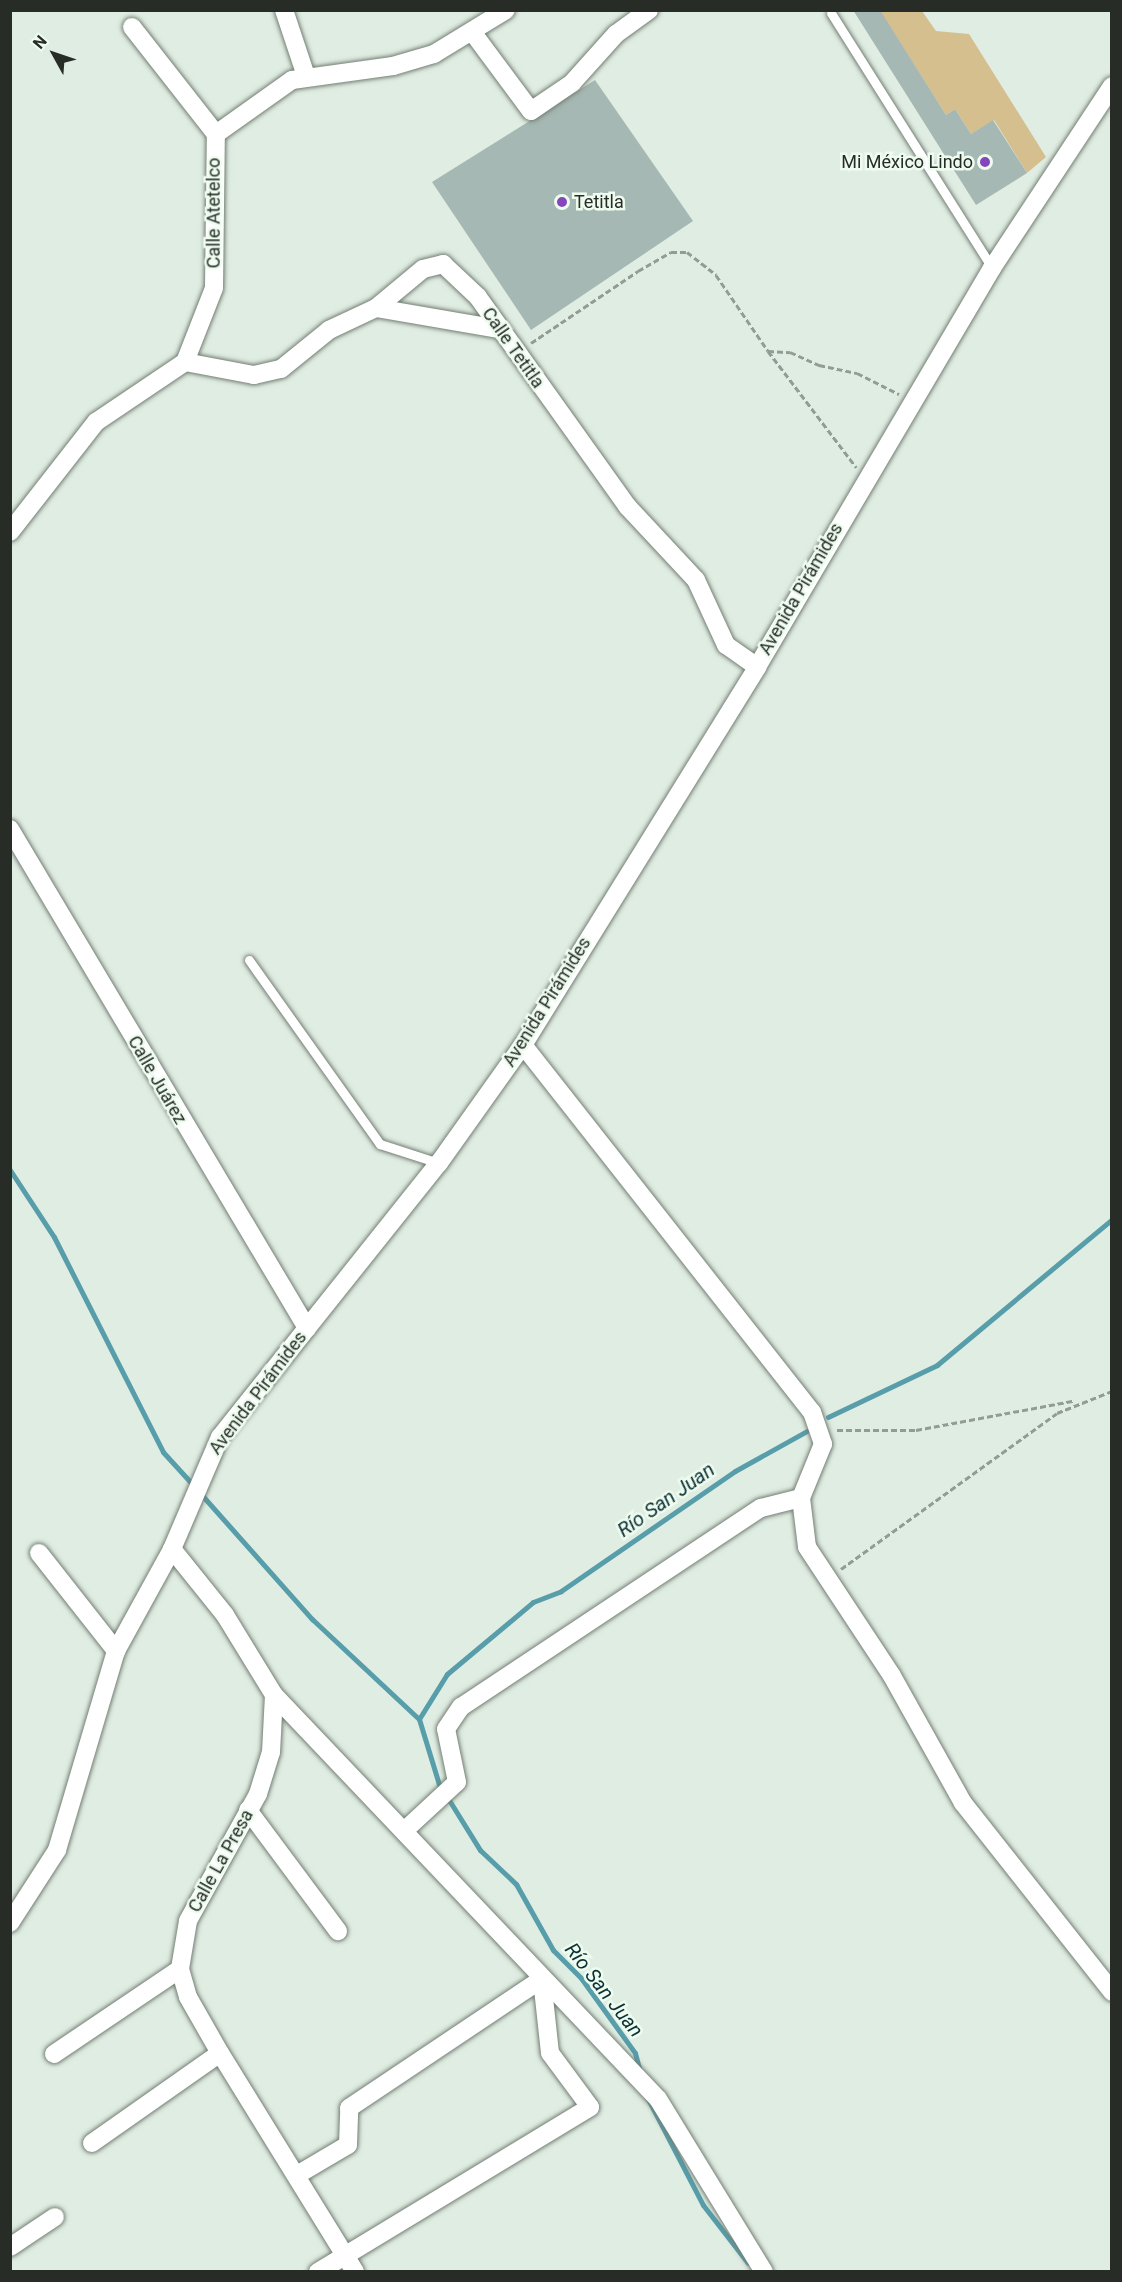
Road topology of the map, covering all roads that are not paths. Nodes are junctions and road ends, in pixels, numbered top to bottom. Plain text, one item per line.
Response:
1 (284, 10) edge
2 (506, 10) edge
3 (649, 10) edge
4 (831, 13) dead end
5 (132, 27) dead end
6 (473, 33) junction
7 (306, 76) junction
8 (1112, 86) edge
9 (216, 134) junction
10 (992, 268) junction
11 (376, 308) junction
12 (499, 329) junction
13 (185, 362) junction
14 (10, 532) edge
15 (757, 667) junction
16 (10, 829) edge
17 (249, 960) dead end
18 (523, 1045) junction
19 (439, 1163) junction
20 (307, 1328) junction
21 (801, 1498) junction
22 (172, 1549) junction
23 (39, 1553) dead end
24 (116, 1651) junction
25 (274, 1695) junction
26 (248, 1810) junction
27 (404, 1831) junction
28 (10, 1923) edge
29 (338, 1931) dead end
30 (180, 1969) junction
31 (542, 1979) junction
32 (1112, 1992) edge
33 (220, 2053) junction
34 (54, 2054) dead end
35 (92, 2143) dead end
36 (297, 2175) junction
37 (55, 2217) dead end
38 (10, 2247) edge
39 (346, 2254) junction
40 (318, 2271) edge
41 (355, 2271) edge
42 (764, 2271) edge

1 - 7 street
2 - 6 street, Calle Atetelco
3 - 6 street
4 - 10 lane
5 - 9 street
6 - 7 street, Calle Atetelco
7 - 9 street, Calle Atetelco
8 - 10 street, Avenida Pirámides
9 - 13 street, Calle Atetelco
10 - 15 street, Avenida Pirámides
11 - 12 street
11 - 12 street, Calle Tetitla
11 - 13 street, Calle Tetitla
12 - 15 street, Calle Tetitla
13 - 14 street
15 - 18 street, Avenida Pirámides
16 - 20 street, Calle Juárez
17 - 19 lane
18 - 19 street, Avenida Pirámides
18 - 21 street
19 - 20 street, Avenida Pirámides
20 - 22 street, Avenida Pirámides
21 - 27 street
21 - 32 street
22 - 24 street, Avenida Pirámides
22 - 25 street
23 - 24 street
24 - 28 street, Avenida Pirámides
25 - 26 street, Calle La Presa
25 - 27 street
26 - 29 street
26 - 30 street, Calle La Presa
27 - 31 street
30 - 33 street, Calle La Presa
30 - 34 street
31 - 36 street
31 - 39 street
31 - 42 street
33 - 35 street
33 - 36 street, Calle La Presa
36 - 39 street, Calle La Presa
37 - 38 street
39 - 40 street
39 - 41 street, Calle La Presa

